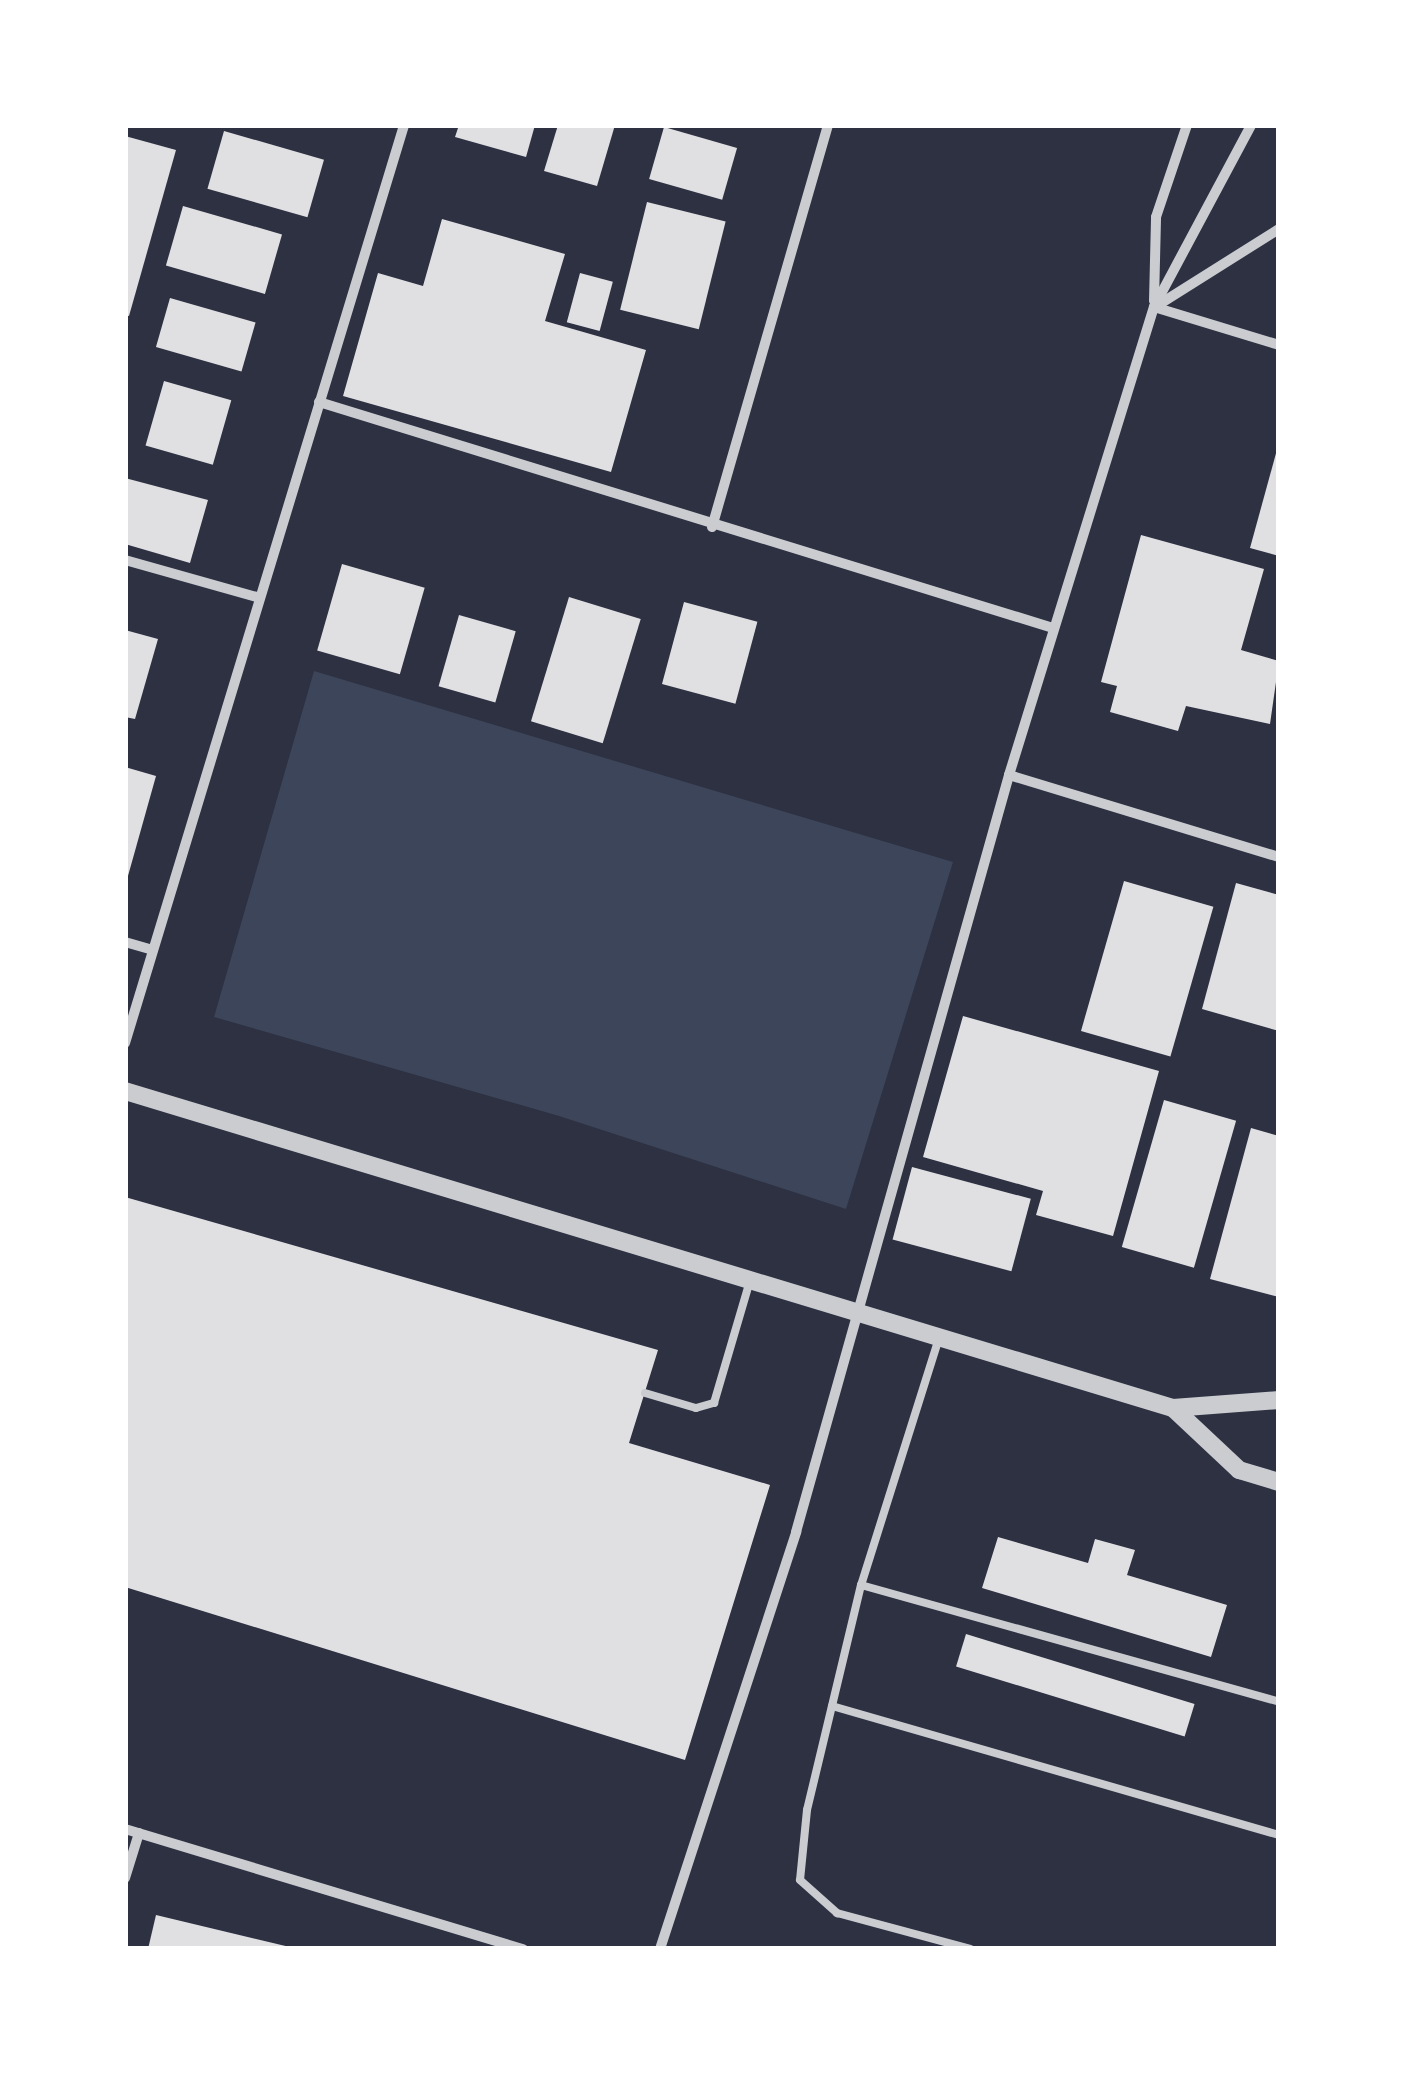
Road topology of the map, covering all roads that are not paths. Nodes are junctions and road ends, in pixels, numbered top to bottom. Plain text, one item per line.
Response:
1 (404, 125) edge
2 (828, 125) edge
3 (1187, 125) edge
4 (1252, 125) edge
5 (1279, 230) edge
6 (1154, 308) junction
7 (1279, 344) edge
8 (319, 402) junction
9 (712, 526) junction
10 (125, 560) edge
11 (260, 598) junction
12 (1053, 628) junction
13 (1009, 775) junction
14 (1279, 856) edge
15 (125, 942) edge
16 (153, 950) junction
17 (125, 1043) edge
18 (125, 1091) edge
19 (750, 1281) junction
20 (857, 1313) junction
21 (939, 1338) junction
22 (645, 1393) dead end
23 (1279, 1400) edge
24 (1173, 1408) junction
25 (1279, 1482) edge
26 (861, 1585) junction
27 (1279, 1702) edge
28 (832, 1706) junction
29 (125, 1829) edge
30 (139, 1833) junction
31 (1279, 1835) edge
32 (125, 1878) edge
33 (523, 1949) edge
34 (660, 1949) edge
35 (970, 1949) edge

1 - 8 street
2 - 9 street
3 - 6 street
4 - 6 street
5 - 6 street
6 - 7 street
6 - 12 street
8 - 9 street
8 - 11 street
9 - 12 street
10 - 11 street
11 - 16 street
12 - 13 street
13 - 14 street
13 - 20 street
15 - 16 street
16 - 17 street
18 - 19 street
19 - 20 street
19 - 22 lane
20 - 21 street
20 - 34 street
21 - 24 street
21 - 26 lane
23 - 24 street
24 - 25 street
26 - 27 lane
26 - 28 lane
28 - 31 lane
28 - 35 lane
29 - 30 street
30 - 32 street
30 - 33 street

